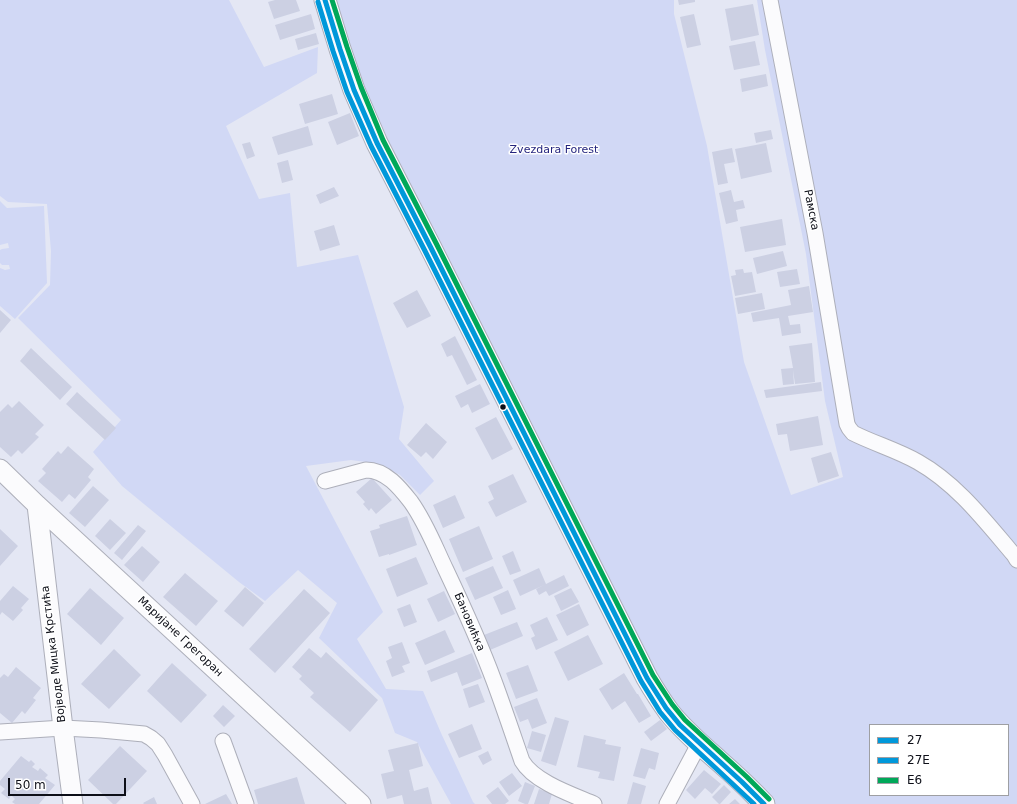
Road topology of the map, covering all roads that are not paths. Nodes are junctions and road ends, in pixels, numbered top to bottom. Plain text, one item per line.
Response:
1 (325, 0) edge
2 (770, 0) edge
3 (0, 469) edge
4 (325, 481) dead end
5 (37, 504) junction
6 (1016, 558) edge
7 (63, 728) junction
8 (0, 732) edge
9 (223, 741) dead end
10 (700, 744) junction
11 (73, 804) edge
12 (192, 804) edge
13 (246, 804) edge
14 (361, 804) edge
15 (594, 804) edge
16 (667, 804) edge
17 (764, 804) edge

1 - 10 main road
2 - 6 street, Рамска
3 - 5 street, Маријане Грегоран
4 - 15 street, Бановићка
5 - 7 street, Војводе Мицка Крстића
5 - 14 street, Маријане Грегоран
7 - 8 street
7 - 11 street, Војводе Мицка Крстића
7 - 12 street
9 - 13 street
10 - 16 street
10 - 17 main road

